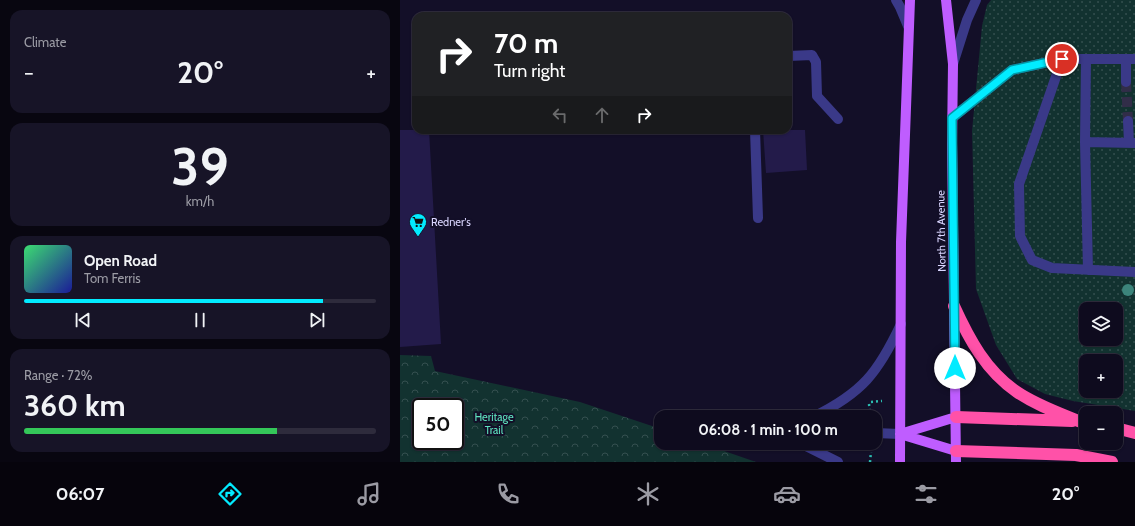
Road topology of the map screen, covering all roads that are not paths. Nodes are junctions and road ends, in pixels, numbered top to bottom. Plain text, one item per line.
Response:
1 (896, 0) edge
2 (910, 0) edge
3 (946, 0) edge
4 (976, 0) edge
5 (908, 26) junction
6 (792, 56) edge
7 (1062, 59) junction
8 (1086, 59) junction
9 (1130, 59) edge
10 (953, 64) junction
11 (1126, 82) tunnel mouth
12 (952, 118) junction
13 (838, 119) dead end
14 (1128, 121) tunnel mouth
15 (755, 134) edge
16 (1085, 142) junction
17 (1132, 143) edge
18 (758, 218) dead end
19 (1088, 270) junction
20 (1135, 272) edge
21 (954, 306) junction
22 (901, 324) junction
23 (827, 410) edge
24 (956, 417) junction
25 (1079, 420) edge
26 (1079, 422) edge
27 (1123, 430) edge
28 (882, 433) edge
29 (1135, 433) edge
30 (900, 434) junction
31 (814, 450) edge
32 (956, 456) edge
33 (838, 462) edge
34 (900, 462) edge
35 (1112, 462) edge

1 - 5 street
2 - 5 main road
3 - 10 main road, North 7th Avenue
4 - 10 street
5 - 22 main road
6 - 13 street
7 - 8 street
7 - 12 street
7 - 19 street
8 - 9 street
8 - 16 street
9 - 11 street
10 - 12 main road, North 7th Avenue
12 - 21 main road, North 7th Avenue
14 - 17 street
15 - 18 street
16 - 17 street
16 - 19 street
19 - 20 street
21 - 24 main road, North 7th Avenue
21 - 25 highway
22 - 23 street
22 - 30 main road
24 - 26 highway
24 - 30 main road
24 - 32 main road, North 7th Avenue
27 - 29 highway
28 - 30 street
30 - 32 main road
30 - 34 main road
31 - 33 street
32 - 35 highway

